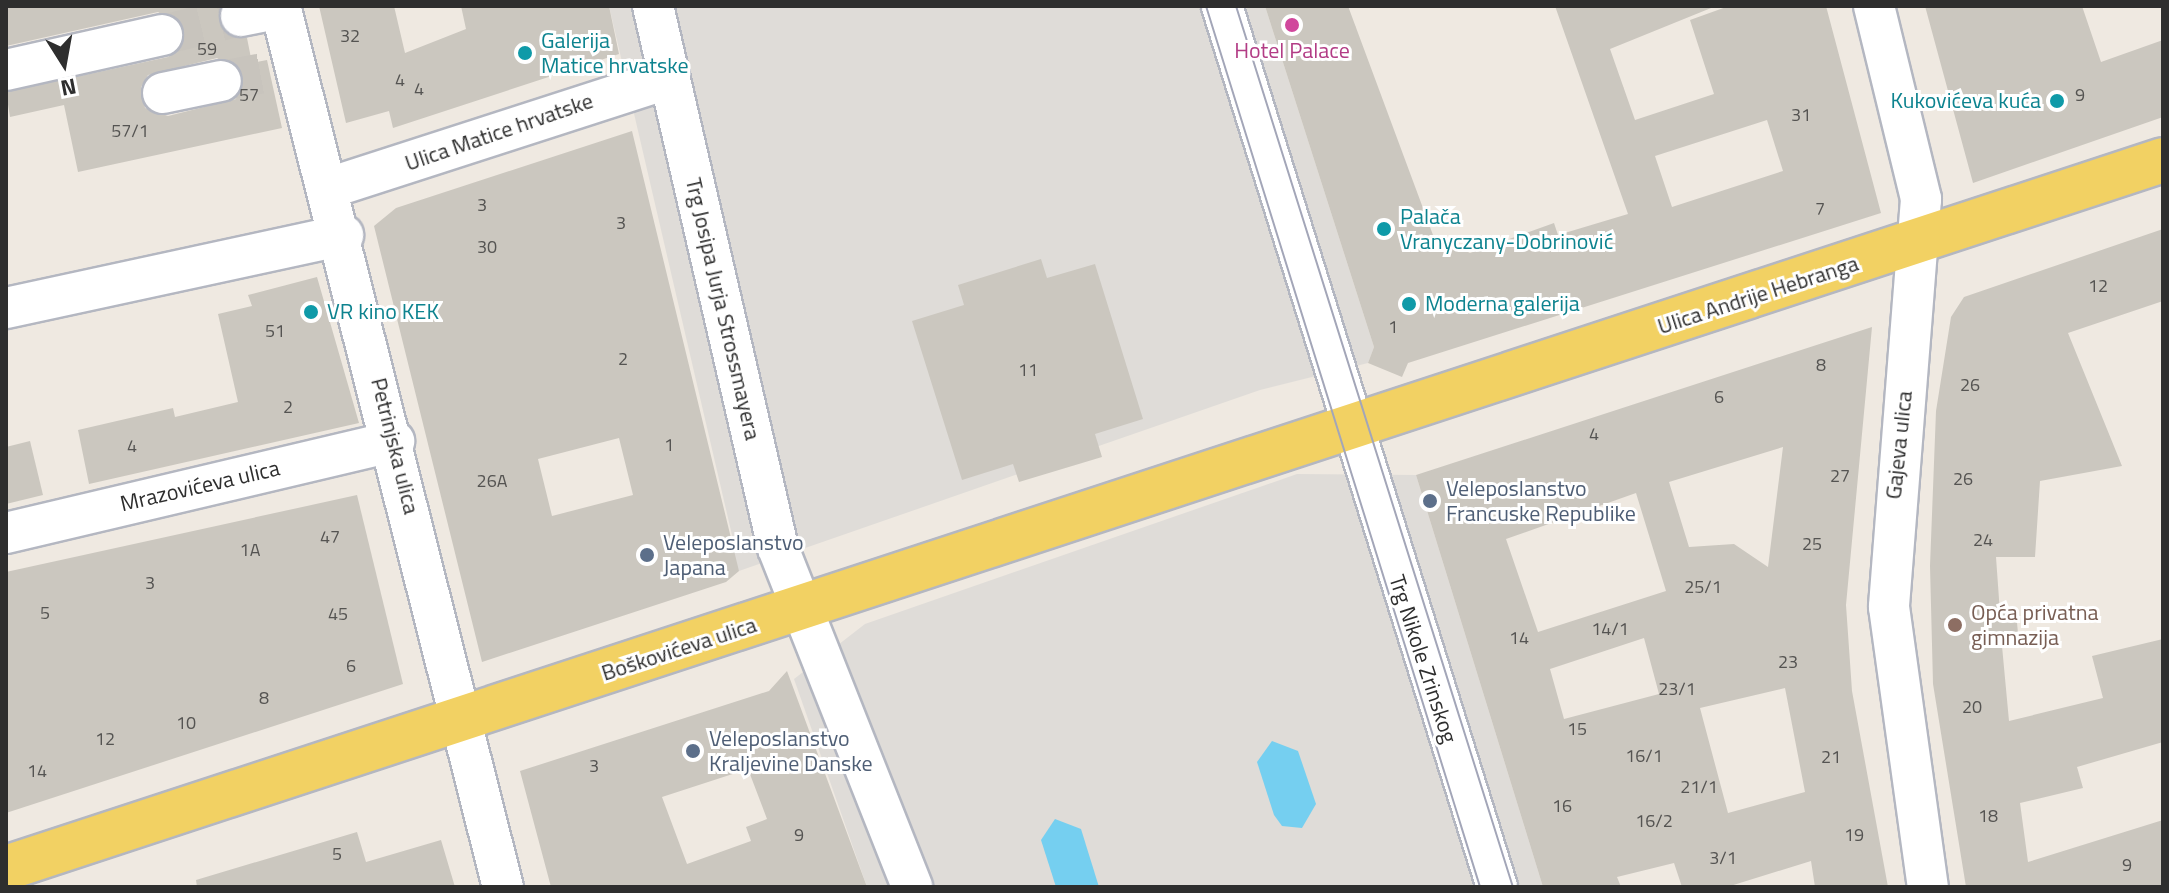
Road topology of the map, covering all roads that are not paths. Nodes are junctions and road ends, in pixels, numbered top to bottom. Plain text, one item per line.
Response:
1 (653, 6) edge
2 (1222, 6) edge
3 (1874, 6) edge
4 (281, 7) edge
5 (241, 16) tunnel mouth
6 (162, 35) tunnel mouth
7 (6, 70) edge
8 (669, 78) junction
9 (221, 81) tunnel mouth
10 (163, 93) dead end
11 (2163, 160) edge
12 (329, 188) junction
13 (343, 235) junction
14 (1919, 242) junction
15 (6, 308) edge
16 (1352, 430) junction
17 (394, 441) junction
18 (6, 533) edge
19 (801, 610) junction
20 (461, 718) junction
21 (6, 868) edge
22 (503, 887) edge
23 (912, 887) edge
24 (1497, 887) edge
25 (1928, 887) edge

1 - 8 street, Trg Josipa Jurja Strossmayera
2 - 16 street
3 - 14 street, Gajeva ulica
4 - 5 street
4 - 12 street, Petrinjska ulica
6 - 7 street
8 - 12 street, Ulica Matice hrvatske
8 - 19 street, Trg Josipa Jurja Strossmayera
9 - 10 street
11 - 14 main road, Ulica Andrije Hebranga
12 - 13 street, Petrinjska ulica
13 - 15 street
13 - 17 street, Petrinjska ulica
14 - 16 main road, Ulica Andrije Hebranga
14 - 25 street, Gajeva ulica
16 - 19 main road, Boškovićeva ulica
16 - 24 street, Trg Nikole Zrinskog
17 - 18 street, Mrazovićeva ulica
17 - 20 street, Petrinjska ulica
19 - 20 main road, Boškovićeva ulica
19 - 23 street
20 - 21 main road, Boškovićeva ulica
20 - 22 street, Petrinjska ulica

